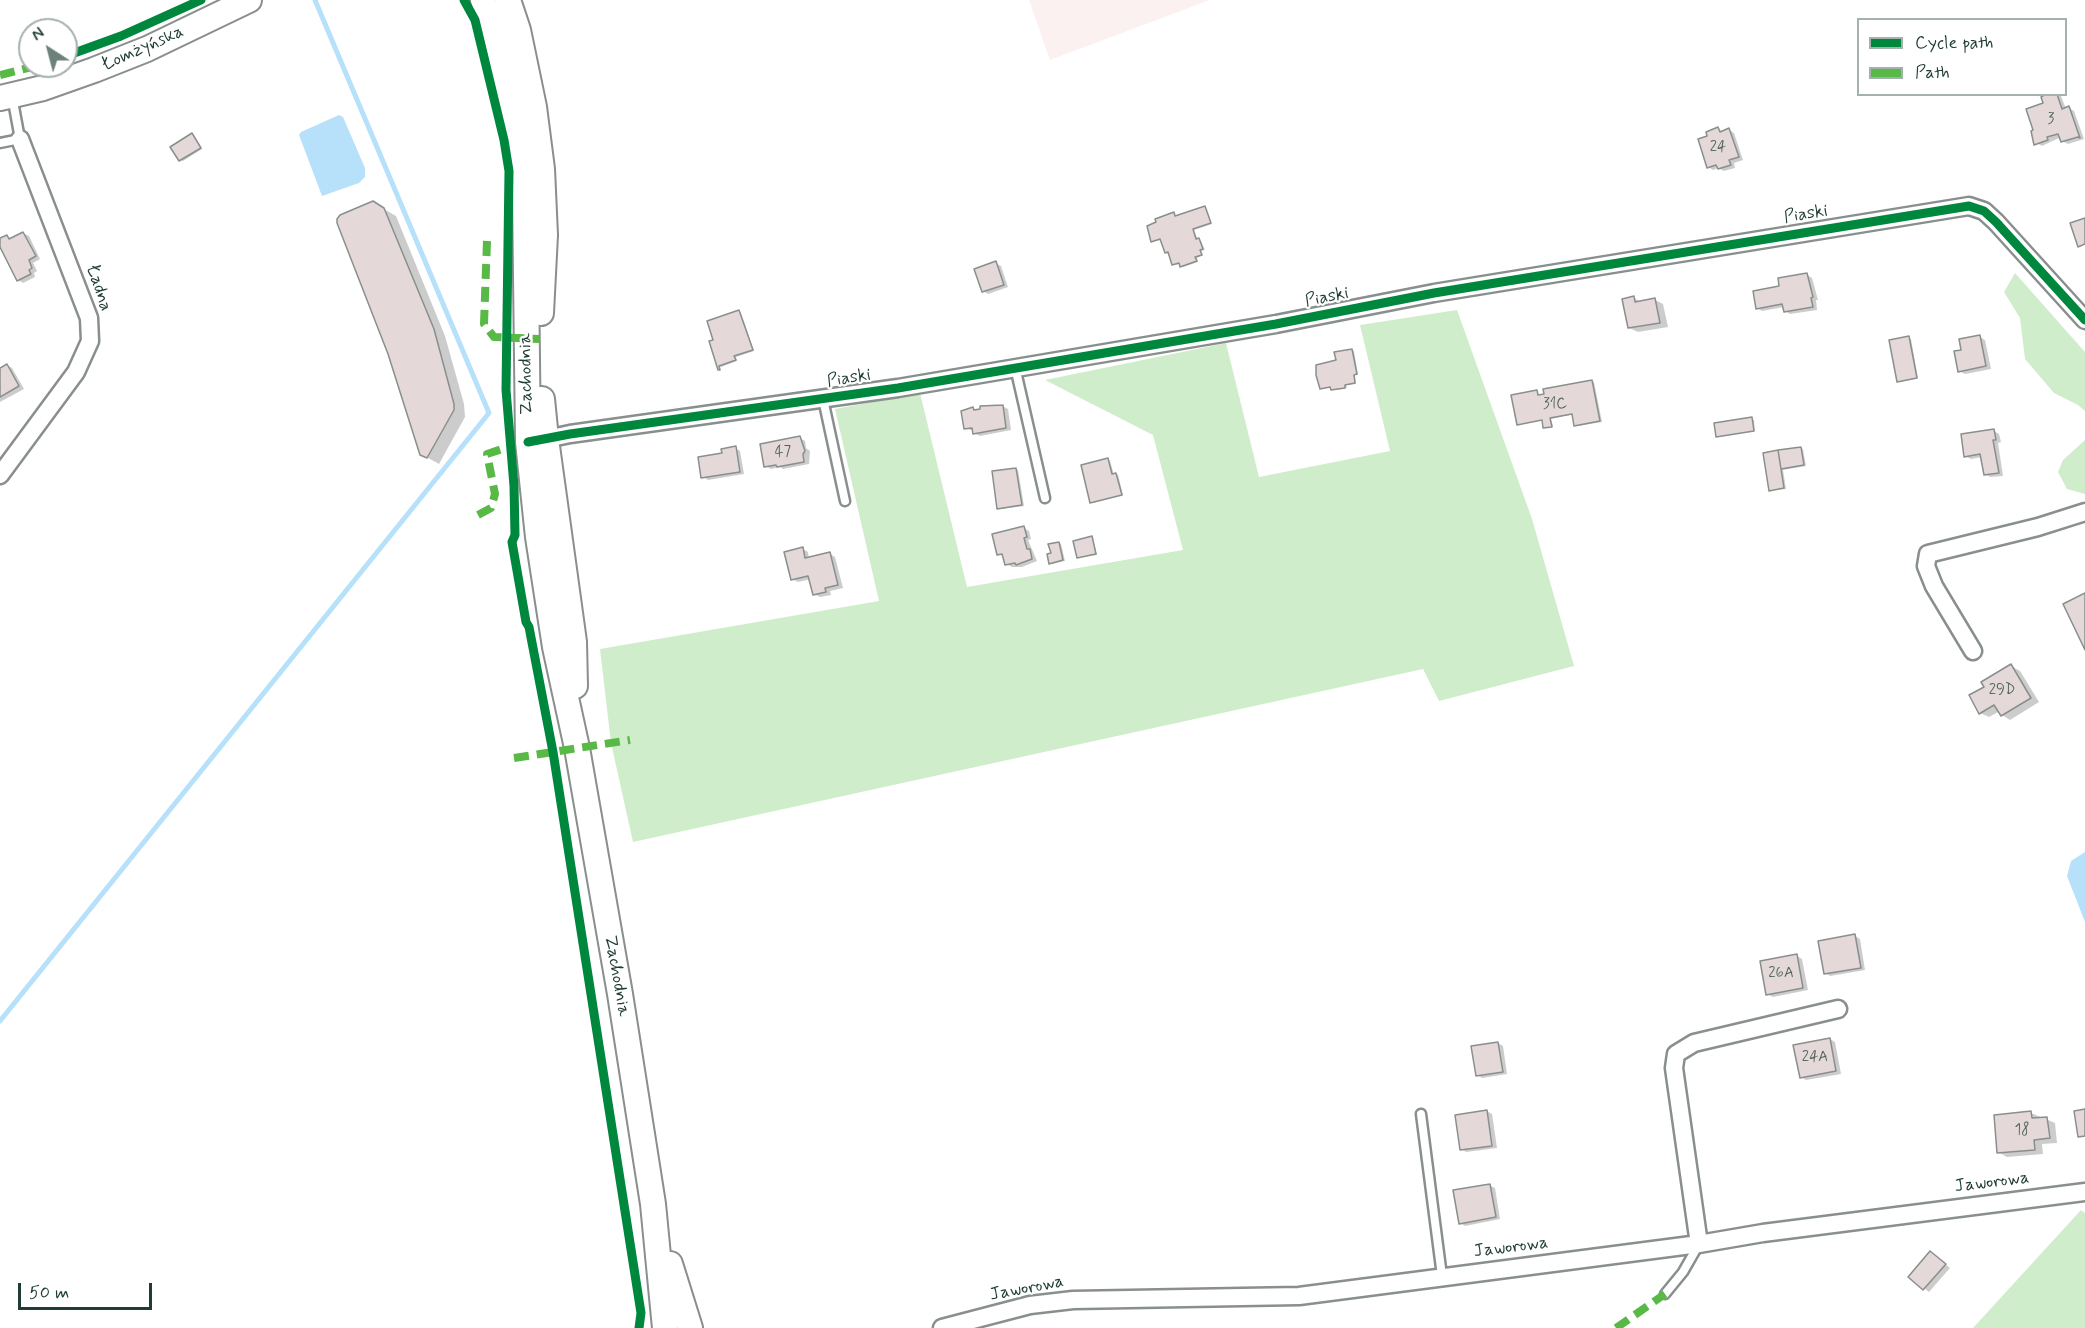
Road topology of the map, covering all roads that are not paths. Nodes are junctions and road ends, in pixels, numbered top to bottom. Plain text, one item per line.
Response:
1 (249, 0) edge
2 (483, 0) edge
3 (508, 0) edge
4 (6, 97) edge
5 (20, 139) junction
6 (0, 143) edge
7 (2085, 320) edge
8 (1015, 368) junction
9 (823, 399) junction
10 (537, 441) junction
11 (0, 475) edge
12 (1045, 498) dead end
13 (845, 501) dead end
14 (2085, 512) edge
15 (1974, 651) dead end
16 (1838, 1009) dead end
17 (1420, 1114) dead end
18 (2085, 1191) edge
19 (653, 1203) junction
20 (1699, 1244) junction
21 (1442, 1276) junction
22 (1665, 1294) dead end
23 (665, 1328) edge
24 (690, 1328) edge
25 (942, 1328) edge

1 - 4 main road, Łomżyńska
2 - 10 main road, Zachodnia
3 - 10 main road, Zachodnia
4 - 5 lane, Ładna
5 - 6 lane
5 - 11 street, Ładna
7 - 8 street, Piaski
8 - 9 street, Piaski
8 - 12 lane
9 - 10 street, Piaski
9 - 13 lane
10 - 19 main road, Zachodnia
14 - 15 street
16 - 20 street
17 - 21 lane
18 - 20 street, Jaworowa
19 - 23 main road, Zachodnia
19 - 24 main road, Zachodnia
20 - 21 street, Jaworowa
20 - 22 lane
21 - 25 street, Jaworowa

